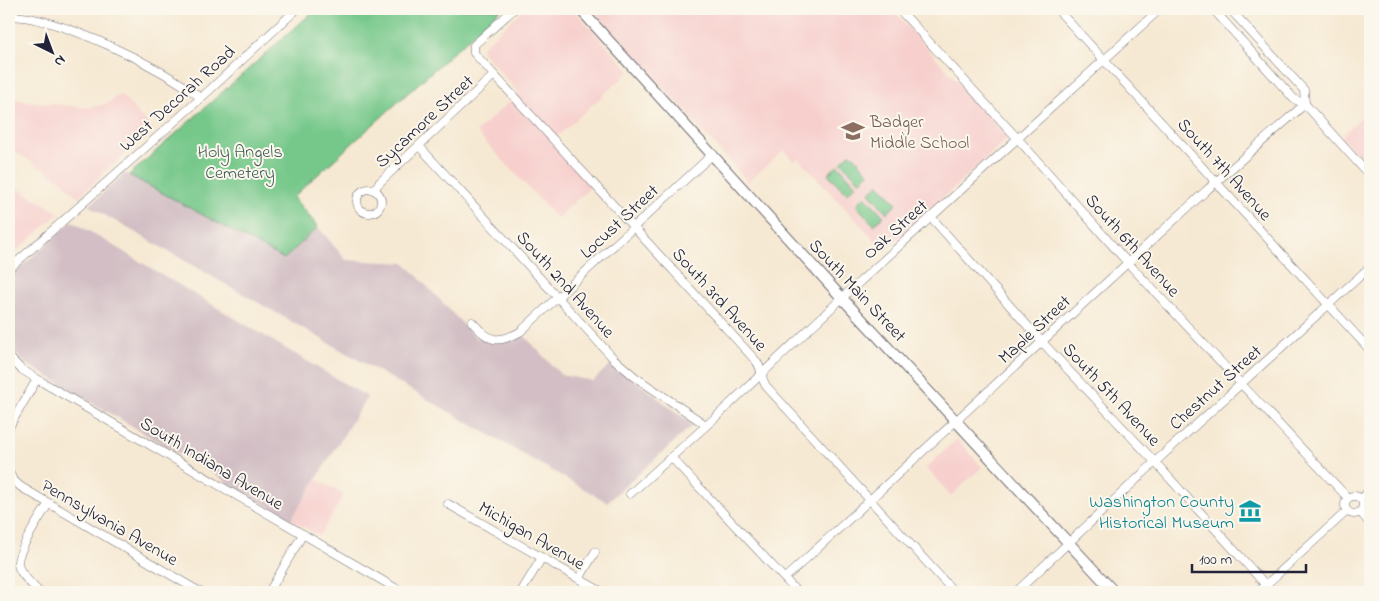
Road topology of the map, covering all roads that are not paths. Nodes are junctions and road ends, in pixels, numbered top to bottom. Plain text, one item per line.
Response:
1 (298, 9) edge
2 (514, 9) edge
3 (580, 9) edge
4 (899, 9) edge
5 (1057, 9) edge
6 (1160, 9) edge
7 (1213, 9) edge
8 (1230, 9) edge
9 (13, 14) edge
10 (1104, 60) junction
11 (494, 76) junction
12 (201, 98) junction
13 (1305, 104) junction
14 (1018, 139) junction
15 (419, 146) junction
16 (713, 154) junction
17 (1370, 176) edge
18 (1216, 182) junction
19 (374, 190) dead end
20 (930, 217) junction
21 (634, 227) junction
22 (1128, 263) junction
23 (1370, 267) edge
24 (9, 269) edge
25 (558, 297) junction
26 (842, 298) junction
27 (1328, 304) junction
28 (472, 322) dead end
29 (1042, 342) junction
30 (1370, 350) edge
31 (9, 357) edge
32 (761, 374) junction
33 (37, 379) junction
34 (1241, 384) junction
35 (956, 420) junction
36 (706, 426) junction
37 (9, 427) edge
38 (671, 457) junction
39 (1155, 462) junction
40 (9, 472) edge
41 (1370, 490) edge
42 (630, 494) dead end
43 (1348, 498) junction
44 (1361, 499) junction
45 (870, 501) junction
46 (49, 503) junction
47 (448, 504) dead end
48 (1347, 512) junction
49 (1360, 512) junction
50 (1370, 523) edge
51 (303, 534) junction
52 (1068, 543) junction
53 (595, 552) dead end
54 (541, 558) junction
55 (579, 578) junction
56 (785, 578) junction
57 (1265, 585) junction
58 (39, 592) edge
59 (200, 592) edge
60 (269, 592) edge
61 (402, 592) edge
62 (521, 592) edge
63 (602, 592) edge
64 (797, 592) edge
65 (954, 592) edge
66 (1016, 592) edge
67 (1114, 592) edge
68 (1258, 592) edge
69 (1272, 592) edge

1 - 12 street, West Decorah Road
2 - 11 street, Sycamore Street
3 - 16 main road, South Main Street
4 - 14 street, South 6th Avenue
5 - 10 street, South 7th Avenue
6 - 10 street, Oak Street
7 - 13 street
8 - 13 street
9 - 12 street
10 - 14 street, Oak Street
10 - 18 street, South 7th Avenue
11 - 15 street, Sycamore Street
11 - 21 street, South 3rd Avenue
12 - 24 street, West Decorah Road
13 - 17 street
13 - 18 street, Maple Street
14 - 20 street, Oak Street
14 - 22 street, South 6th Avenue
15 - 19 street, Sycamore Street
15 - 25 street, South 2nd Avenue
16 - 21 street, Locust Street
16 - 26 main road, South Main Street
18 - 22 street, Maple Street
18 - 27 street, South 7th Avenue
20 - 26 street, Oak Street
20 - 29 street, South 5th Avenue
21 - 25 street, Locust Street
21 - 32 street, South 3rd Avenue
22 - 29 street, Maple Street
22 - 34 street, South 6th Avenue
23 - 27 street, Chestnut Street
25 - 28 street, Locust Street
25 - 36 street, South 2nd Avenue
26 - 32 street, Oak Street
26 - 35 main road, South Main Street
27 - 30 street, South 7th Avenue
27 - 34 street, Chestnut Street
29 - 35 street, Maple Street
29 - 39 street, South 5th Avenue
31 - 33 street, South Indiana Avenue
32 - 36 street, Oak Street
32 - 45 street, South 3rd Avenue
33 - 37 street
33 - 51 street, South Indiana Avenue
34 - 39 street, Chestnut Street
34 - 43 street, South 6th Avenue
35 - 45 street, Maple Street
35 - 52 main road, South Main Street
36 - 38 street, Oak Street
38 - 42 street, Oak Street
38 - 56 street
39 - 52 street, Chestnut Street
39 - 57 street, South 5th Avenue
40 - 46 street, Pennsylvania Avenue
41 - 44 street
43 - 44 street
43 - 48 street
44 - 49 street
45 - 56 street, Maple Street
45 - 65 street, South 3rd Avenue
46 - 58 street
46 - 59 street, Pennsylvania Avenue
47 - 54 street, Michigan Avenue
48 - 49 street
48 - 57 street
49 - 50 street
51 - 60 street
51 - 61 street, South Indiana Avenue
52 - 66 street, Chestnut Street
52 - 67 main road, South Main Street
53 - 55 street
54 - 55 street, Michigan Avenue
54 - 62 street
55 - 63 street, Michigan Avenue
56 - 64 street
57 - 68 street
57 - 69 street, South 5th Avenue

